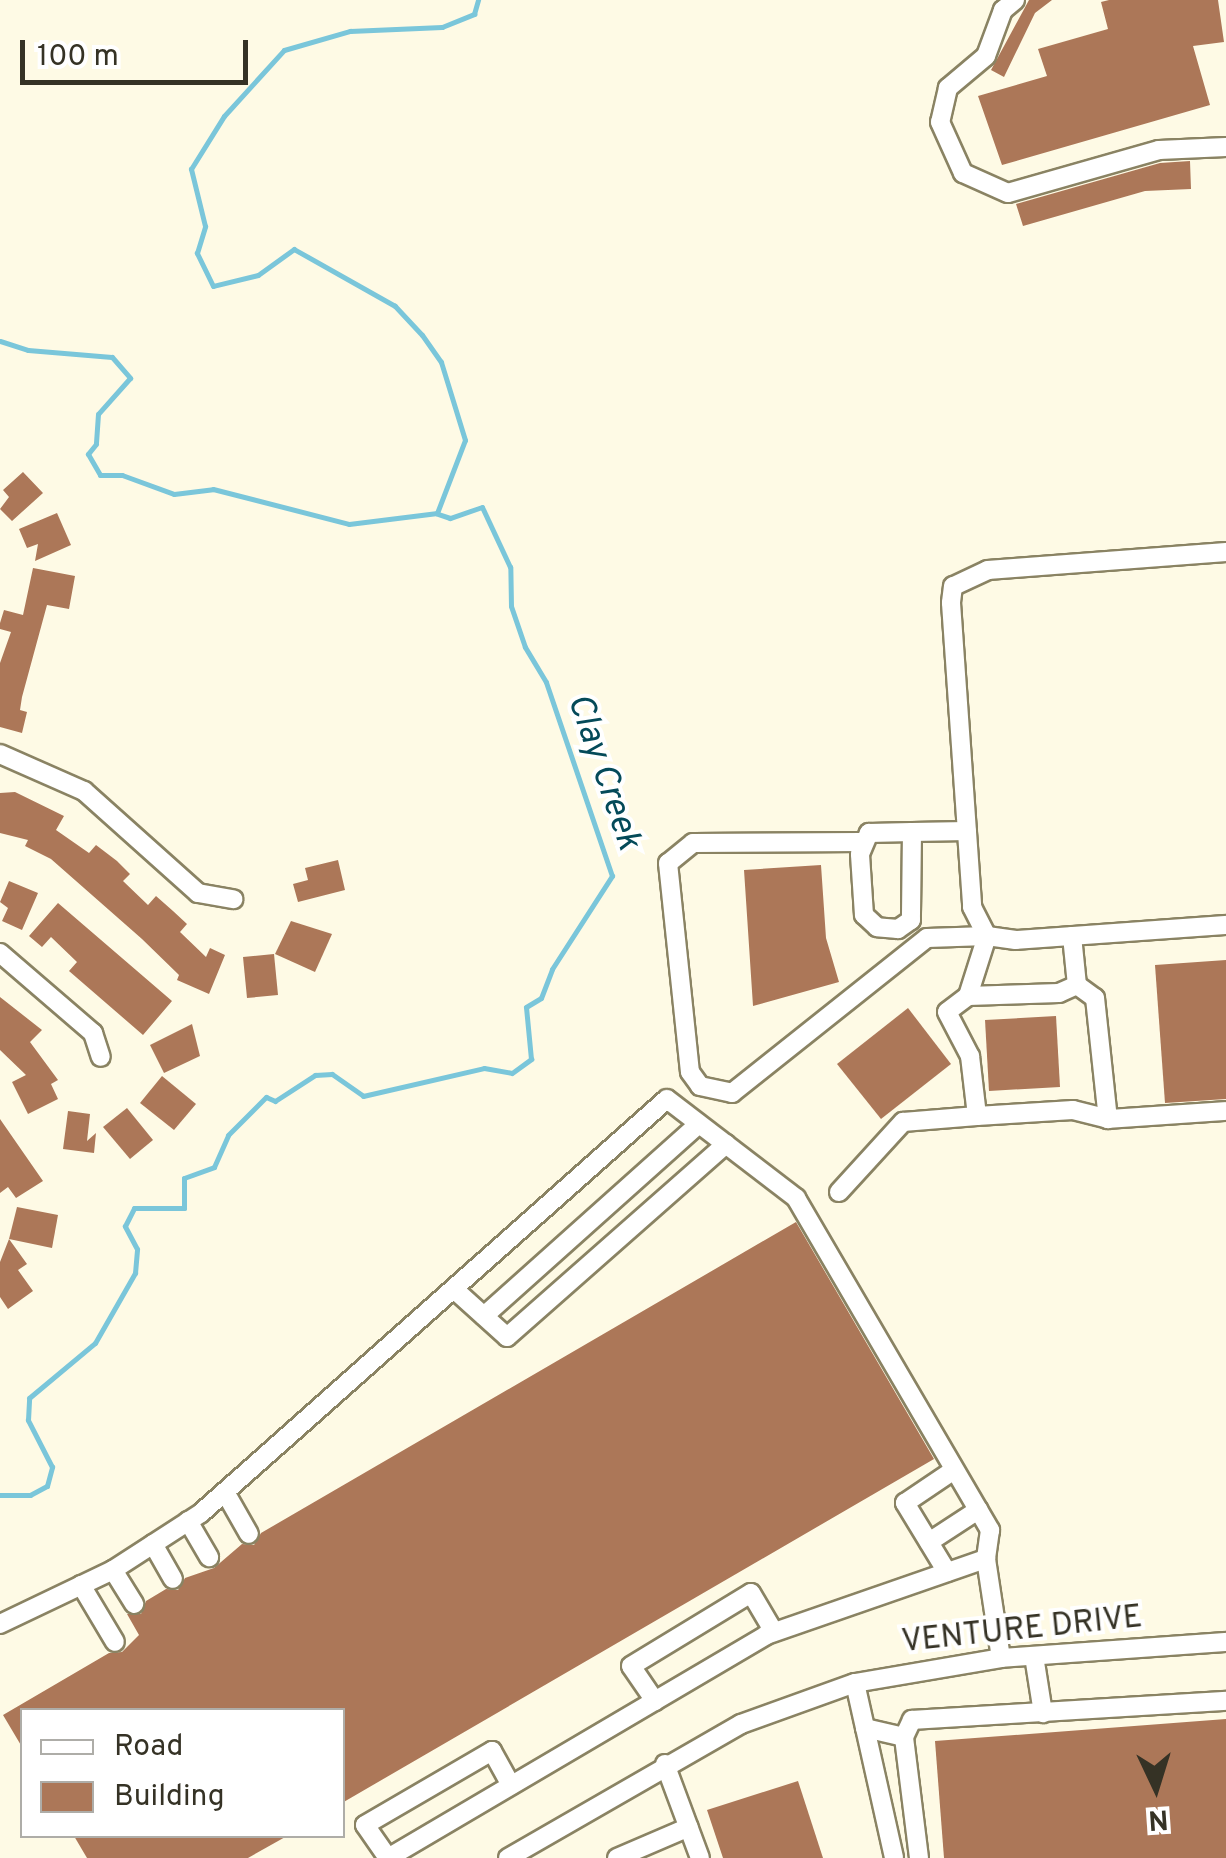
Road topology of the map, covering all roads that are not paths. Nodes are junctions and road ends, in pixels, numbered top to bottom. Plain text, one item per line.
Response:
1 (1002, 3) edge
2 (1226, 147) edge
3 (1226, 552) edge
4 (0, 754) edge
5 (966, 831) junction
6 (912, 832) junction
7 (861, 842) junction
8 (233, 899) dead end
9 (1226, 925) edge
10 (898, 929) junction
11 (987, 936) junction
12 (1072, 936) junction
13 (909, 948) junction
14 (0, 953) edge
15 (1076, 985) junction
16 (968, 996) junction
17 (102, 1057) dead end
18 (1226, 1111) edge
19 (977, 1116) junction
20 (1108, 1119) junction
21 (699, 1124) junction
22 (726, 1144) junction
23 (839, 1192) dead end
24 (455, 1290) junction
25 (484, 1316) junction
26 (954, 1470) junction
27 (225, 1492) junction
28 (978, 1510) junction
29 (188, 1521) junction
30 (249, 1534) dead end
31 (929, 1542) junction
32 (153, 1544) junction
33 (208, 1557) dead end
34 (986, 1559) junction
35 (113, 1570) junction
36 (947, 1572) junction
37 (173, 1579) dead end
38 (81, 1585) junction
39 (134, 1604) dead end
40 (0, 1624) edge
41 (774, 1632) junction
42 (115, 1642) dead end
43 (1226, 1642) edge
44 (1034, 1656) junction
45 (1001, 1658) junction
46 (855, 1684) junction
47 (654, 1701) junction
48 (1226, 1701) edge
49 (1043, 1713) junction
50 (865, 1728) junction
51 (904, 1736) junction
52 (665, 1764) junction
53 (511, 1785) junction
54 (689, 1827) junction
55 (388, 1858) edge
56 (508, 1858) edge
57 (617, 1858) edge
58 (700, 1858) edge
59 (894, 1858) edge
60 (919, 1858) edge

1 - 2 street
3 - 5 street
4 - 8 street
5 - 6 street
5 - 11 street
6 - 7 street
6 - 10 street
7 - 10 street
7 - 13 street
9 - 12 street
10 - 13 street
11 - 12 street
11 - 13 street
11 - 16 street
12 - 15 street
14 - 17 street
15 - 16 street
15 - 20 street
16 - 19 street
18 - 20 street
19 - 20 street
19 - 23 street
21 - 22 street
21 - 24 street
21 - 25 street
22 - 25 street
22 - 26 street
24 - 25 street
24 - 27 street
26 - 28 street
26 - 31 street
27 - 29 street
27 - 30 street
28 - 31 street
28 - 34 street
29 - 32 street
29 - 33 street
31 - 36 street
32 - 35 street
32 - 37 street
34 - 36 street
34 - 45 street
35 - 38 street
35 - 39 street
36 - 41 street
38 - 40 street
38 - 42 street
41 - 47 street
41 - 47 street
43 - 44 street, VENTURE DRIVE
44 - 45 street, VENTURE DRIVE
44 - 49 street
45 - 46 street, VENTURE DRIVE
46 - 50 street
46 - 52 street, VENTURE DRIVE
47 - 53 street
48 - 49 street
49 - 51 street
50 - 51 street
50 - 59 street
51 - 60 street
52 - 54 street
52 - 56 street, VENTURE DRIVE
53 - 55 street
53 - 55 street
54 - 57 street
54 - 58 street

